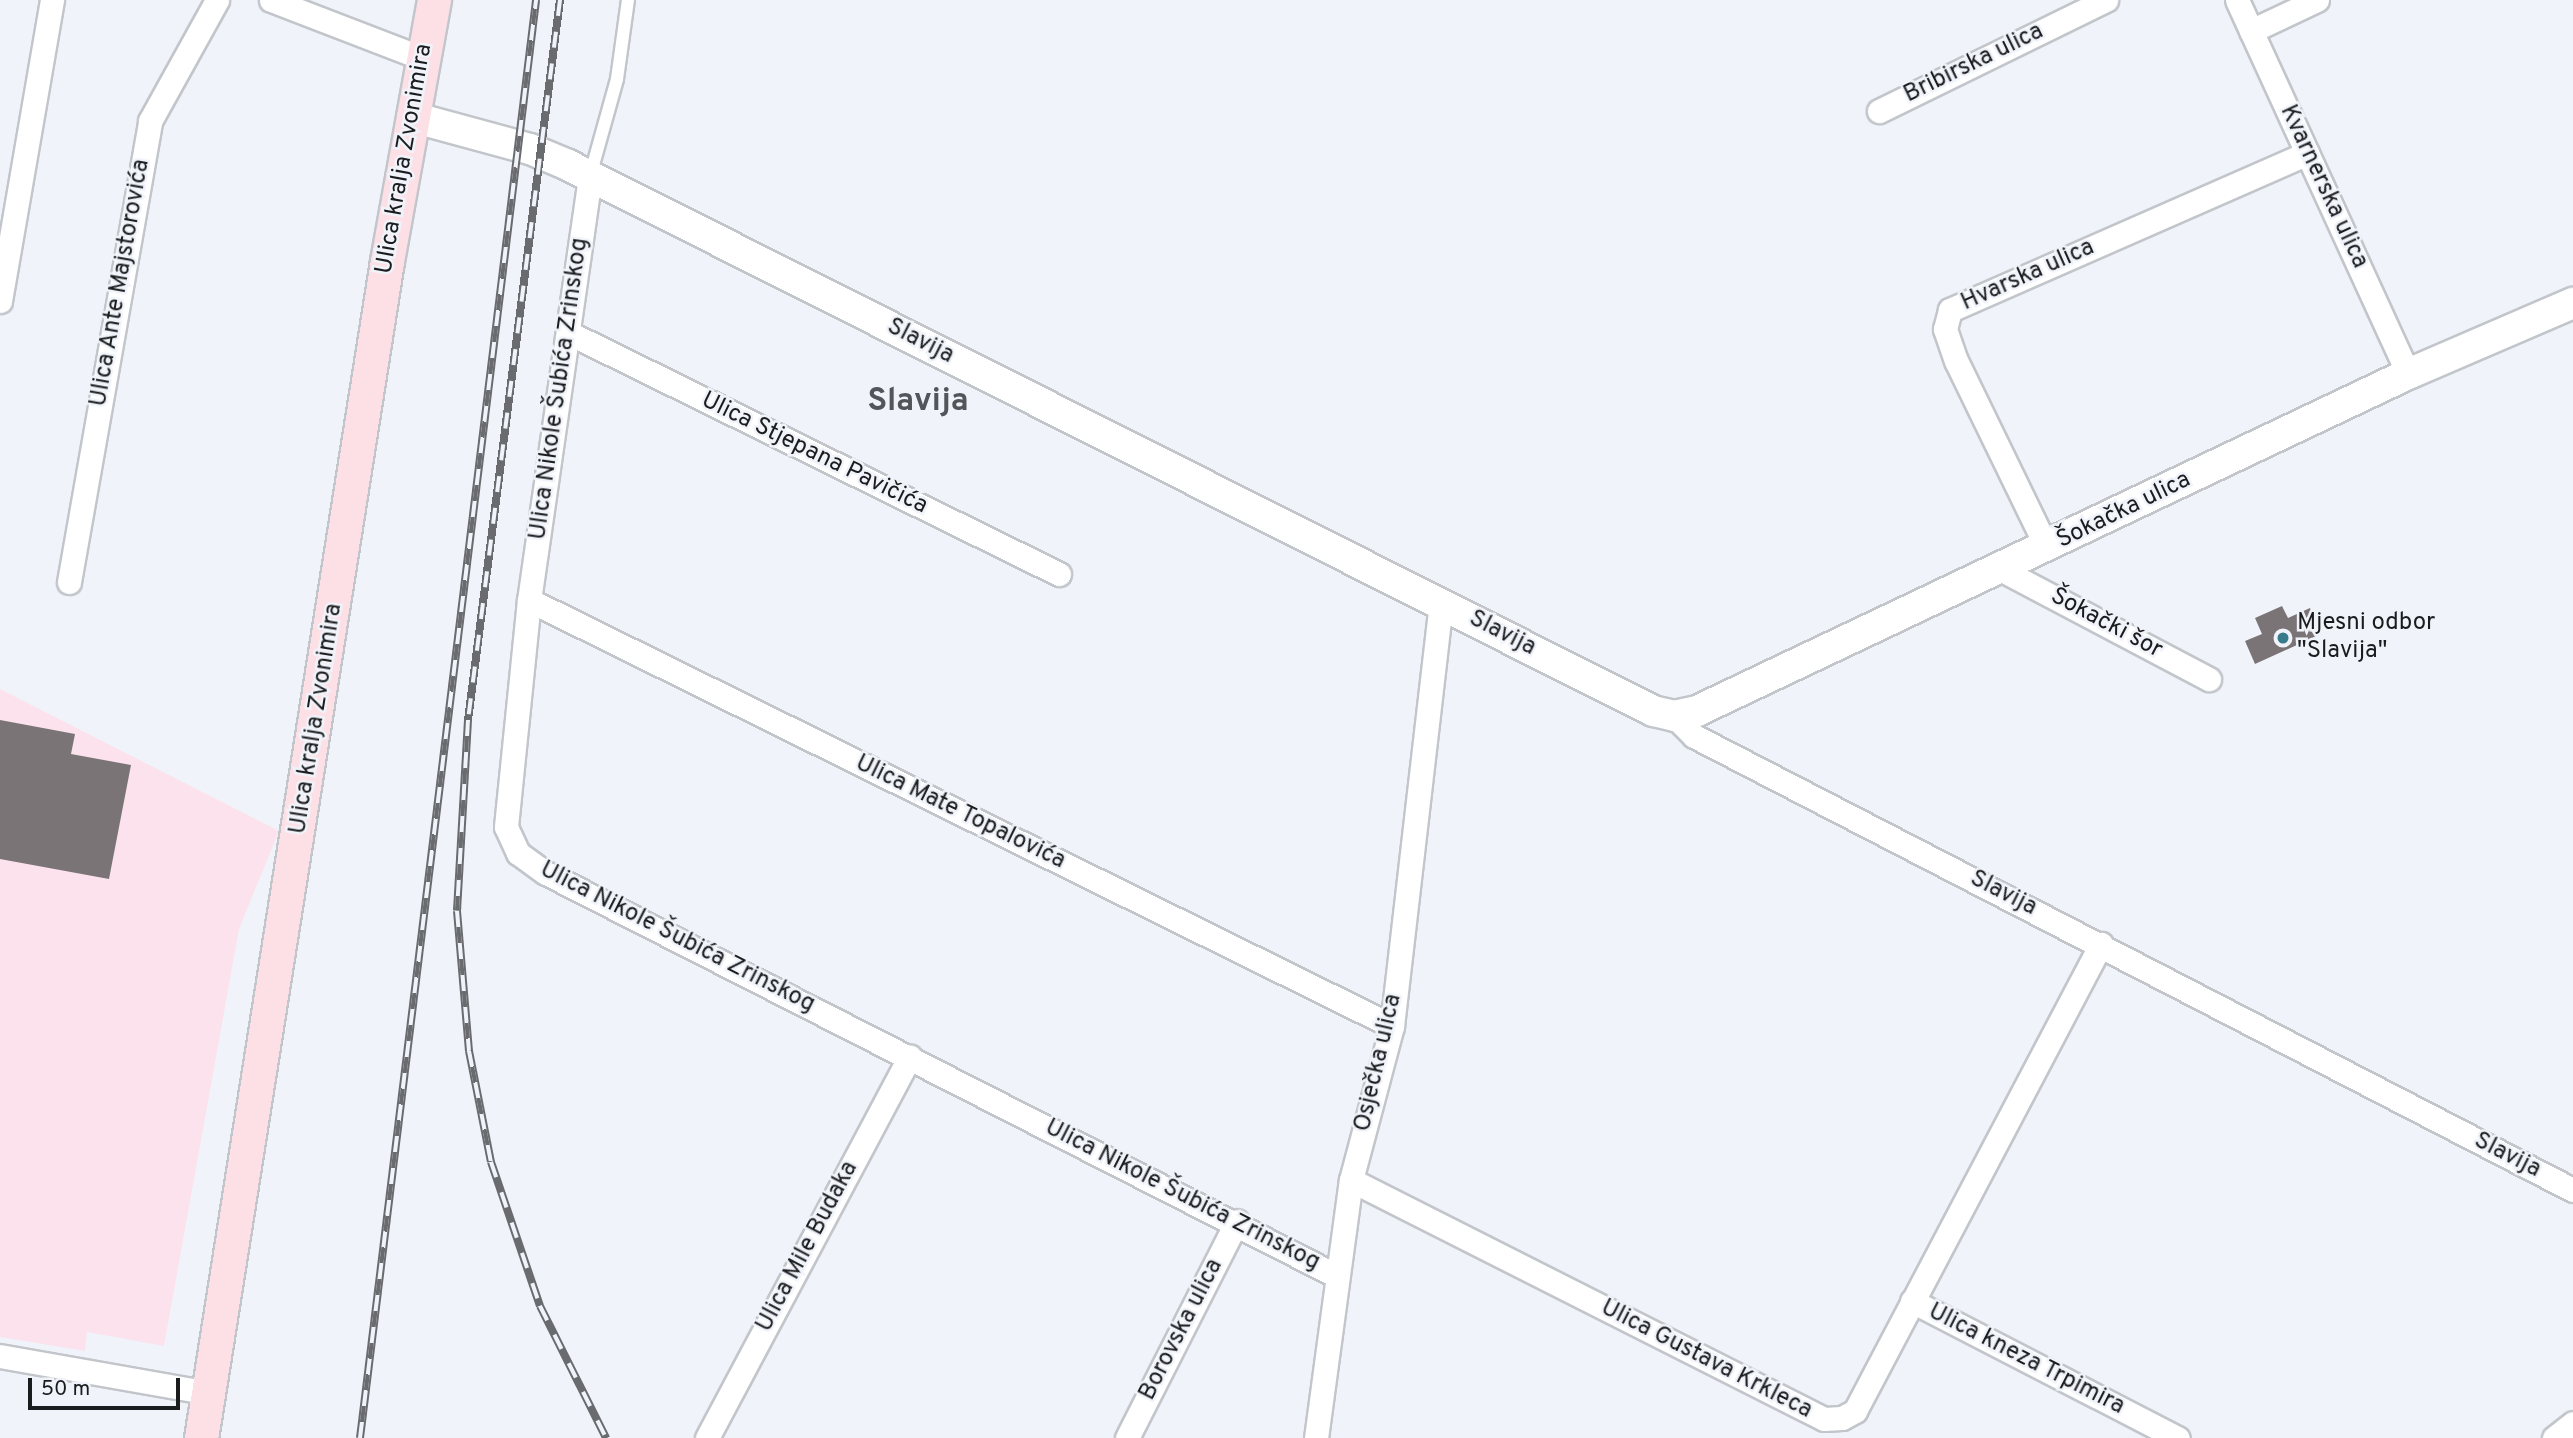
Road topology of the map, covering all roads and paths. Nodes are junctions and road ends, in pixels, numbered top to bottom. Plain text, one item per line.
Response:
1 (52, 0) edge
2 (217, 0) edge
3 (271, 0) edge
4 (434, 0) edge
5 (628, 0) edge
6 (2106, 0) edge
7 (2237, 0) edge
8 (2317, 0) edge
9 (2251, 31) junction
10 (422, 58) junction
11 (1879, 110) dead end
12 (412, 117) junction
13 (2307, 153) junction
14 (590, 177) junction
15 (0, 300) edge
16 (2573, 303) edge
17 (569, 333) junction
18 (2408, 374) junction
19 (2047, 548) junction
20 (2002, 570) junction
21 (1059, 574) dead end
22 (69, 582) dead end
23 (529, 600) junction
24 (1441, 603) junction
25 (2209, 679) dead end
26 (1674, 716) junction
27 (2101, 944) junction
28 (1392, 1026) junction
29 (910, 1057) junction
30 (1351, 1180) junction
31 (2573, 1190) edge
32 (1237, 1221) junction
33 (1335, 1275) junction
34 (1912, 1301) junction
35 (0, 1356) edge
36 (210, 1393) junction
37 (2573, 1423) edge
38 (201, 1438) edge
39 (707, 1438) edge
40 (1127, 1438) edge
41 (1316, 1438) edge
42 (2178, 1438) edge
43 (2554, 1438) edge

1 - 15 street
2 - 22 street, Ulica Ante Majstorovića
3 - 10 street
4 - 10 main road, Ulica kralja Zvonimira
5 - 14 lane
6 - 11 street, Bribirska ulica
7 - 9 street, Kvarnerska ulica
8 - 9 street
9 - 13 street, Kvarnerska ulica
10 - 12 main road, Ulica kralja Zvonimira
12 - 14 street, Slavija
12 - 36 main road, Ulica kralja Zvonimira
13 - 18 street, Kvarnerska ulica
13 - 19 street, Hvarska ulica
14 - 17 street, Ulica Nikole Šubića Zrinskog
14 - 24 street, Slavija
16 - 18 street, Šokačka ulica
17 - 21 street, Ulica Stjepana Pavičića
17 - 23 street, Ulica Nikole Šubića Zrinskog
18 - 19 street, Šokačka ulica
19 - 20 street, Šokačka ulica
20 - 25 street, Šokački šor
20 - 26 street, Šokačka ulica
23 - 28 street, Ulica Mate Topalovića
23 - 29 street, Ulica Nikole Šubića Zrinskog
24 - 26 street, Slavija
24 - 28 street, Osječka ulica
26 - 27 street, Slavija
27 - 31 street, Slavija
27 - 34 street, Ulica Gustava Krkleca
28 - 30 street, Osječka ulica
29 - 32 street, Ulica Nikole Šubića Zrinskog
29 - 39 street, Ulica Mile Budaka
30 - 33 street, Osječka ulica
30 - 34 street, Ulica Gustava Krkleca
32 - 33 street, Ulica Nikole Šubića Zrinskog
32 - 40 street, Borovska ulica
33 - 41 street, Osječka ulica
34 - 42 street, Ulica kneza Trpimira
35 - 36 street
36 - 38 main road, Ulica kralja Zvonimira
37 - 43 street

